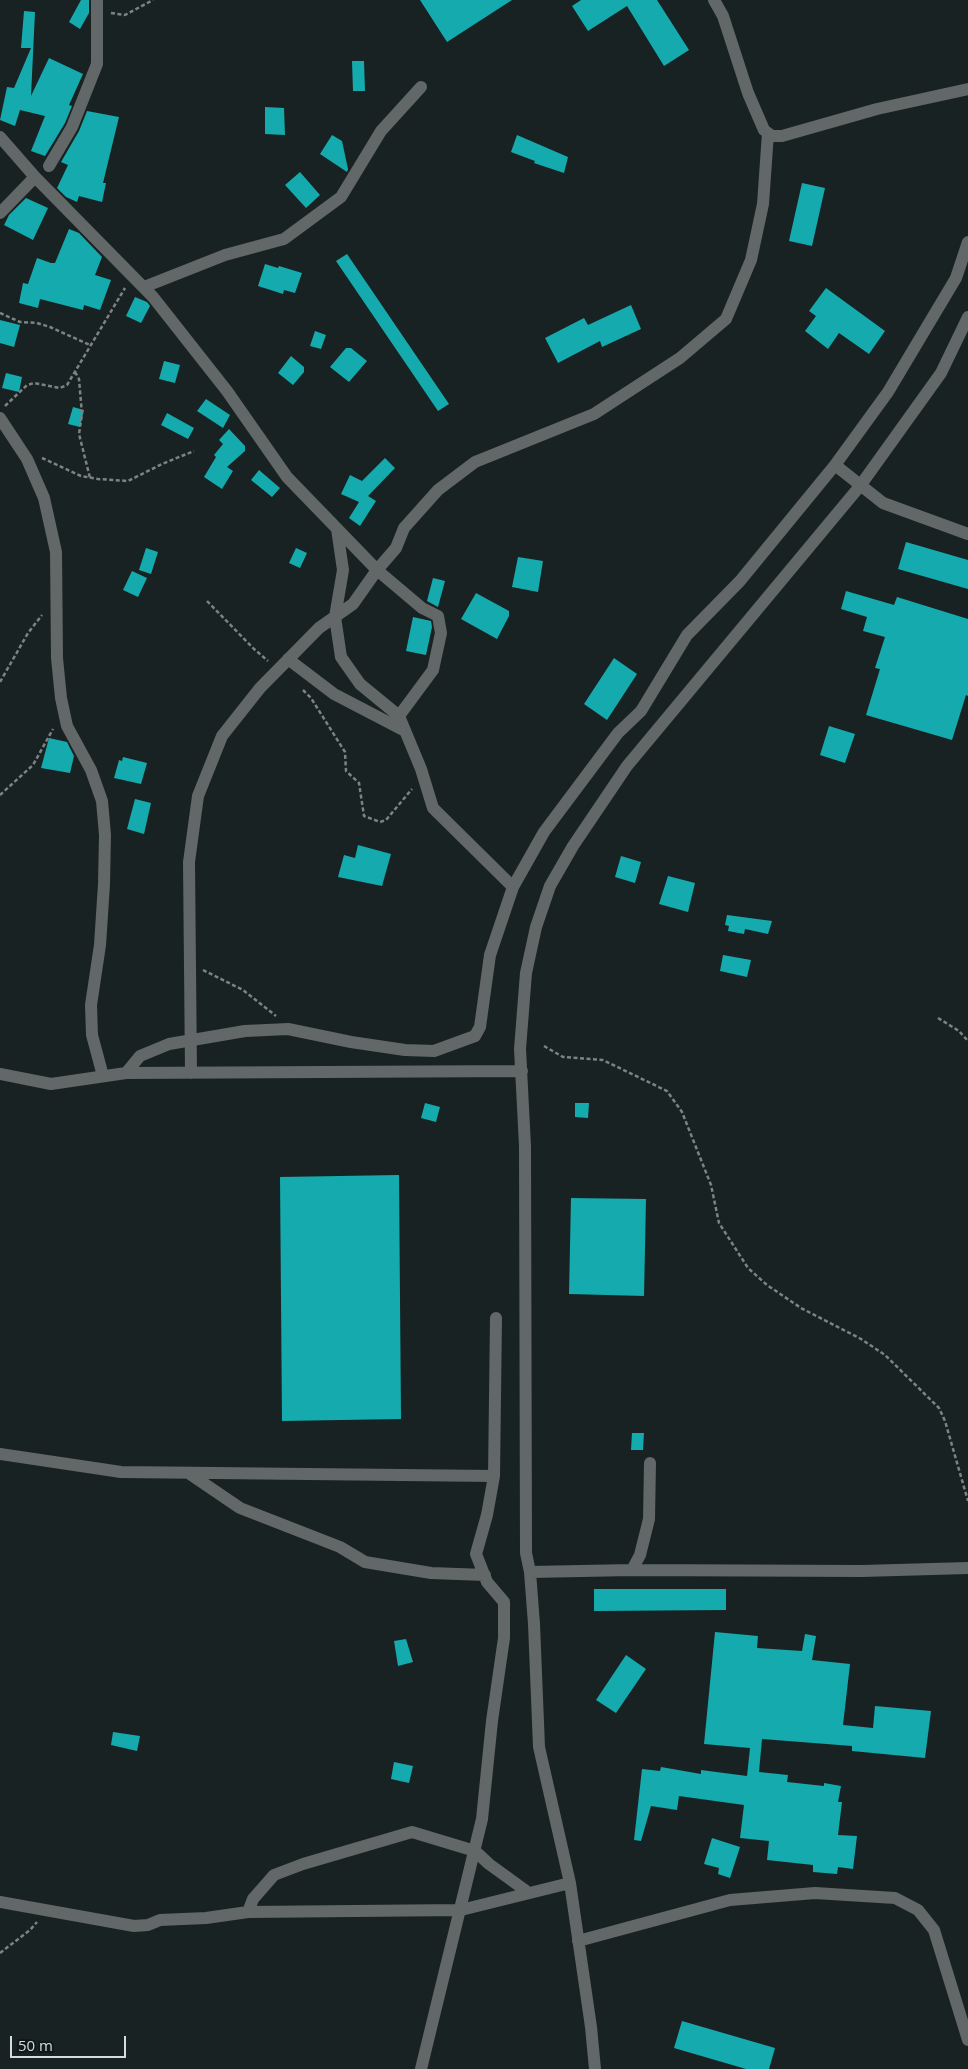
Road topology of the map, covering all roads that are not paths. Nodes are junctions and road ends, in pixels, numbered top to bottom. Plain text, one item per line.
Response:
1 (714, 0) edge
2 (97, 5) edge
3 (421, 87) dead end
4 (968, 89) edge
5 (768, 133) junction
6 (0, 136) edge
7 (49, 166) dead end
8 (35, 177) junction
9 (0, 213) edge
10 (968, 242) edge
11 (144, 287) junction
12 (968, 317) edge
13 (0, 418) edge
14 (835, 465) junction
15 (860, 486) junction
16 (337, 529) junction
17 (968, 534) edge
18 (377, 570) junction
19 (336, 616) junction
20 (288, 659) junction
21 (399, 716) junction
22 (405, 731) junction
23 (513, 887) junction
24 (189, 1040) junction
25 (522, 1071) junction
26 (126, 1073) junction
27 (191, 1073) junction
28 (0, 1074) edge
29 (103, 1076) junction
30 (496, 1318) dead end
31 (0, 1454) edge
32 (650, 1463) dead end
33 (189, 1473) junction
34 (494, 1476) junction
35 (968, 1568) edge
36 (632, 1570) junction
37 (530, 1572) junction
38 (485, 1575) junction
39 (475, 1851) junction
40 (570, 1883) junction
41 (529, 1893) junction
42 (0, 1902) edge
43 (462, 1910) junction
44 (248, 1912) junction
45 (578, 1941) junction
46 (968, 2040) edge
47 (421, 2069) edge
48 (595, 2069) edge

1 - 5 street
2 - 7 street
3 - 11 street
4 - 5 street
5 - 18 street
6 - 8 street
8 - 9 street
8 - 11 street
10 - 14 street
11 - 16 street
12 - 15 street
13 - 29 street
14 - 15 street
14 - 23 street
15 - 17 street
15 - 25 street
16 - 18 street
16 - 19 street
18 - 19 street
18 - 21 street
19 - 20 street
19 - 21 street
20 - 22 street
20 - 24 street
21 - 22 street
22 - 23 street
23 - 24 street
24 - 26 street
24 - 27 street
25 - 27 street
25 - 37 street
26 - 27 street
26 - 29 street
28 - 29 street
30 - 34 street
31 - 33 street
32 - 36 street
33 - 34 street
33 - 38 street
34 - 38 street
35 - 36 street
36 - 37 street
37 - 40 street
38 - 39 street
39 - 41 street
39 - 43 street
39 - 44 street
40 - 41 street
40 - 45 street
41 - 43 street
42 - 44 street
43 - 44 street
43 - 47 street
45 - 46 street
45 - 48 street

